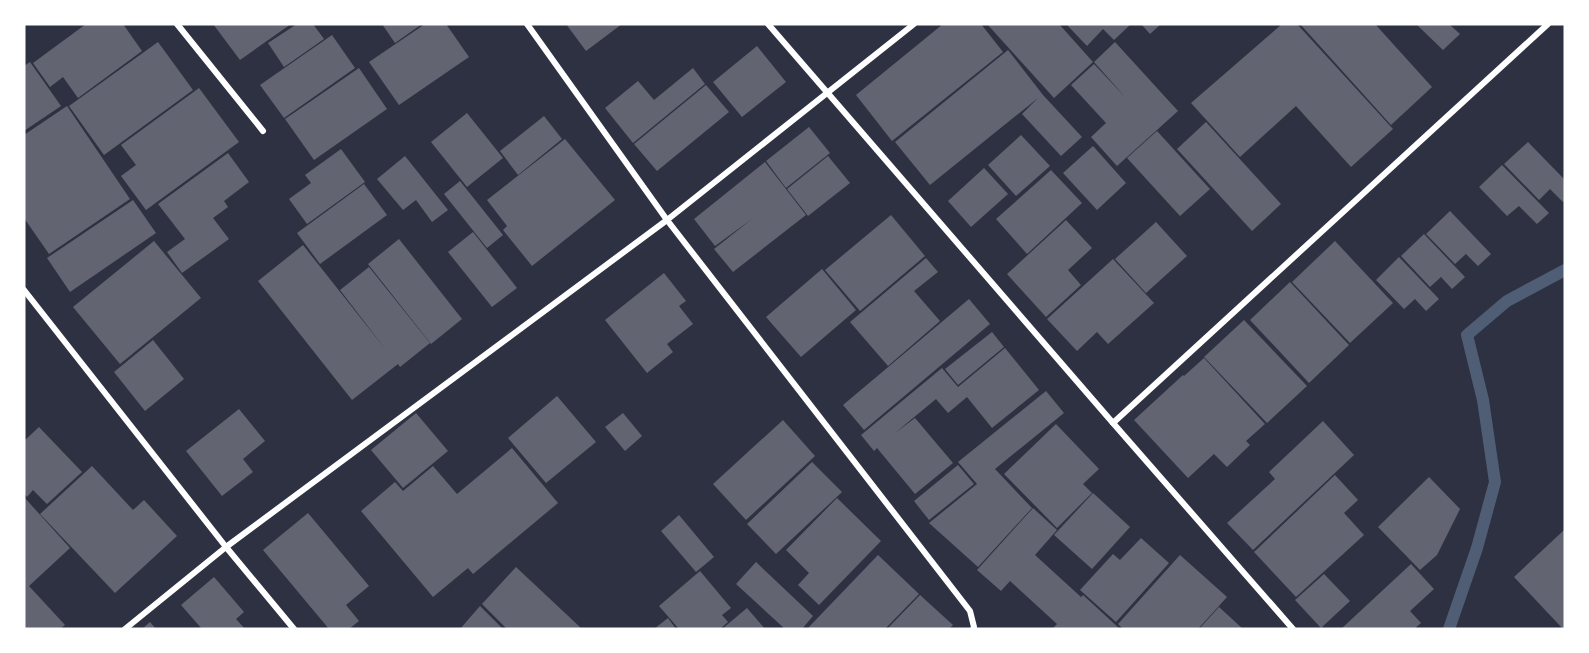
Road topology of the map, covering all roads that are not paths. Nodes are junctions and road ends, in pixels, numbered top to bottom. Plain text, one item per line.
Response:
1 (177, 24) edge
2 (527, 24) edge
3 (768, 24) edge
4 (914, 24) edge
5 (1548, 24) edge
6 (827, 93) junction
7 (263, 131) dead end
8 (666, 220) junction
9 (24, 290) edge
10 (1113, 423) junction
11 (226, 548) junction
12 (125, 629) edge
13 (294, 629) edge
14 (973, 629) edge
15 (1293, 629) edge

1 - 7 street
2 - 8 street
3 - 6 street
4 - 6 street
5 - 10 street
6 - 8 street
6 - 10 street
8 - 11 street
8 - 14 street
9 - 11 street
10 - 15 street
11 - 12 street
11 - 13 street

